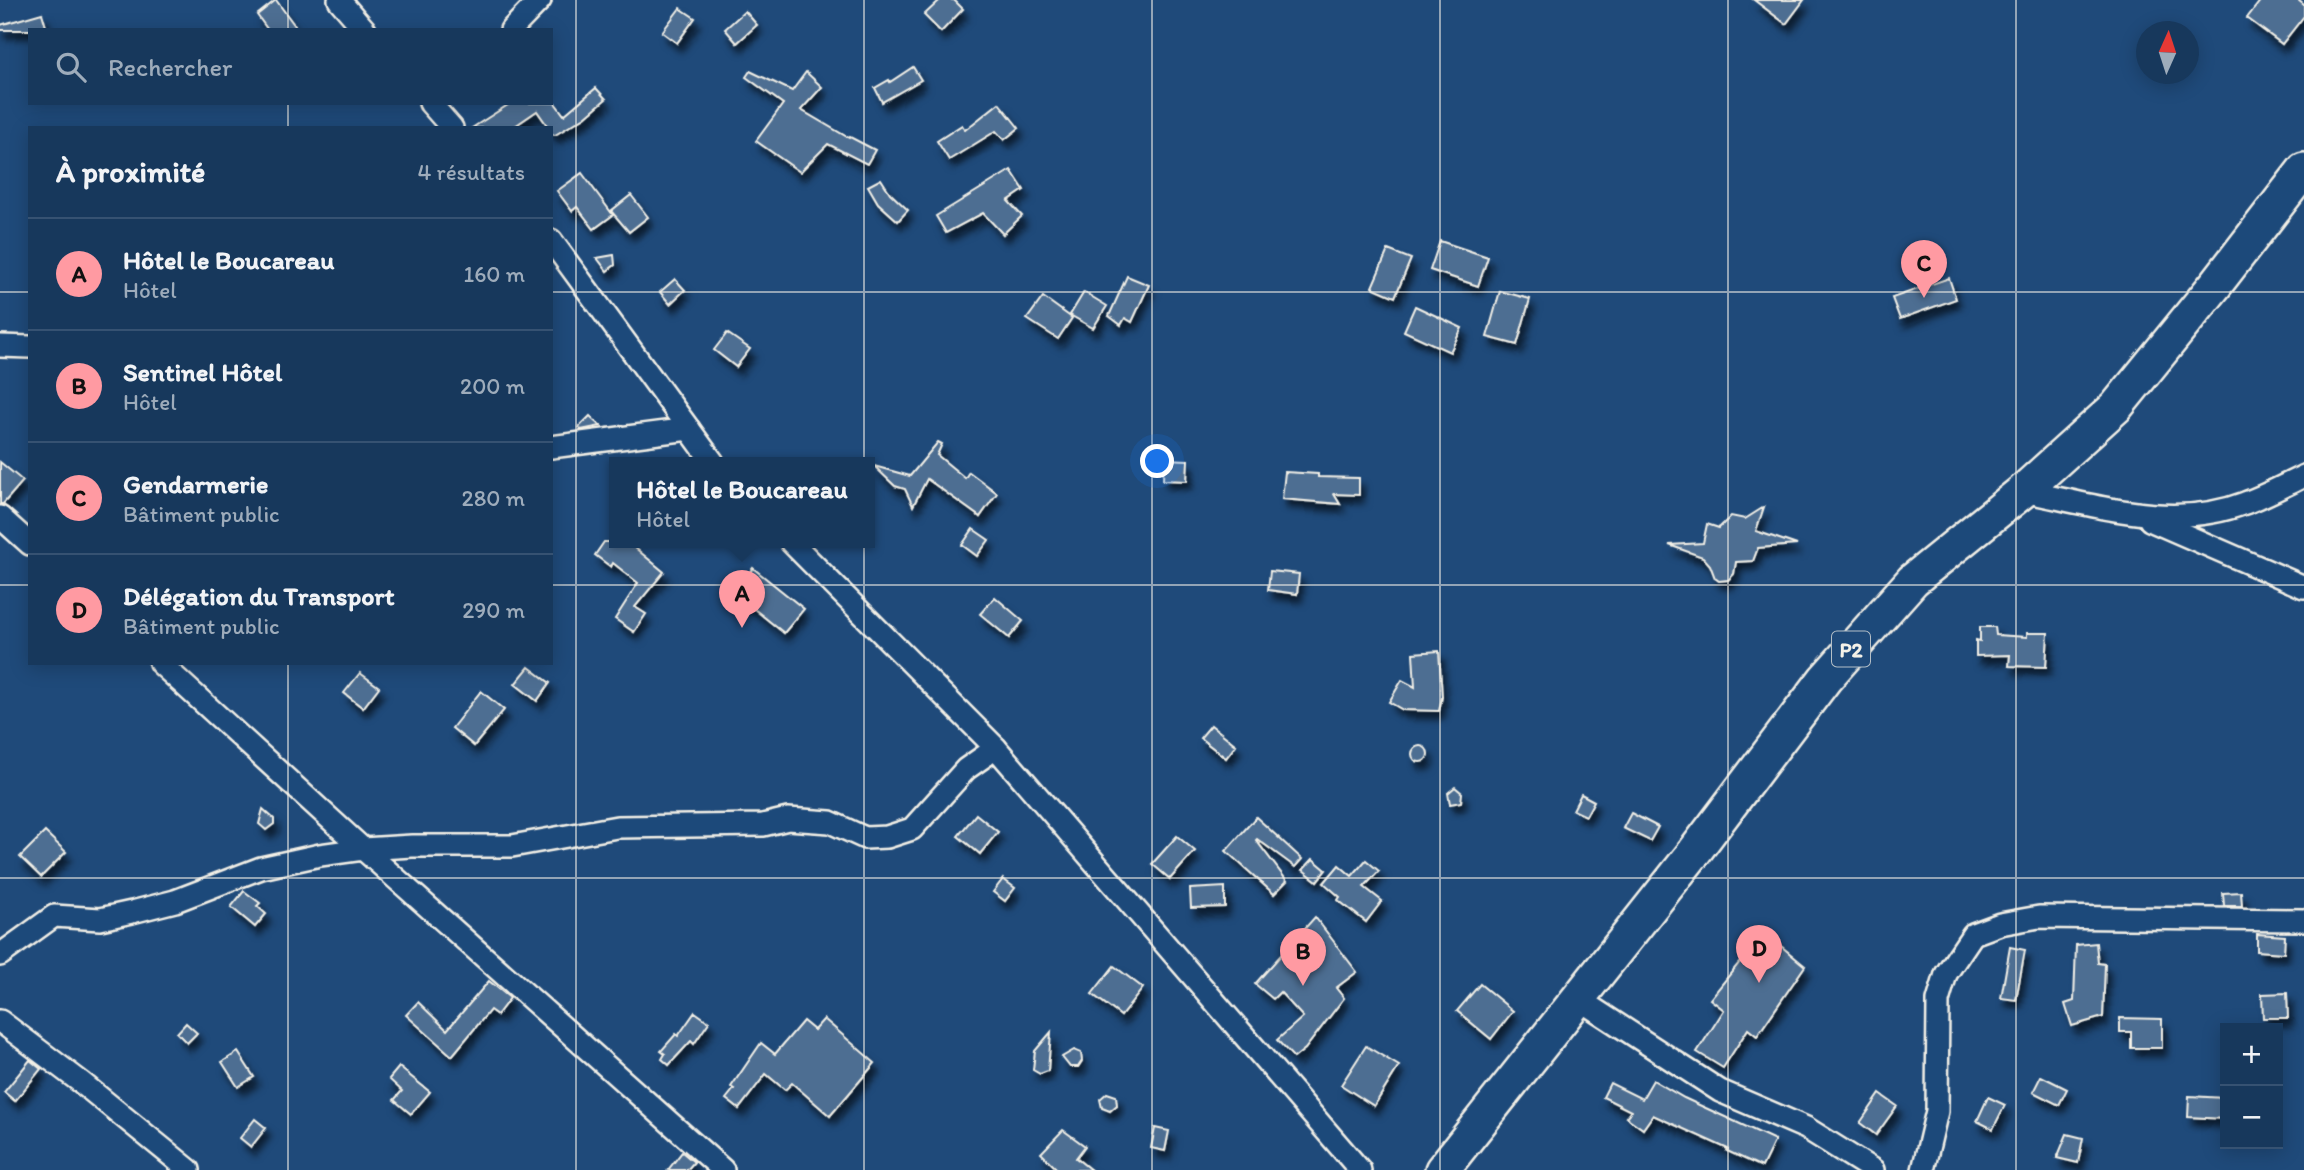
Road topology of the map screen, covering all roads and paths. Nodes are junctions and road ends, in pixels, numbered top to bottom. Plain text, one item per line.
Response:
1 (339, 0) edge
2 (540, 0) edge
3 (363, 28) edge
4 (513, 28) edge
5 (436, 105) edge
6 (451, 126) edge
7 (2304, 170) edge
8 (553, 243) edge
9 (0, 346) edge
10 (28, 347) edge
11 (689, 429) junction
12 (553, 447) edge
13 (709, 457) edge
14 (2304, 476) edge
15 (2023, 491) junction
16 (2139, 514) junction
17 (0, 517) edge
18 (28, 542) edge
19 (797, 548) edge
20 (2304, 587) edge
21 (162, 665) edge
22 (996, 748) junction
23 (363, 849) junction
24 (2304, 920) edge
25 (0, 955) edge
26 (1577, 998) junction
27 (0, 1021) edge
28 (189, 1170) edge
29 (723, 1170) edge
30 (1360, 1170) edge
31 (1442, 1170) edge
32 (1872, 1170) edge
33 (1923, 1170) edge

1 - 3 street
2 - 4 street
5 - 6 street
7 - 15 main road, P2
8 - 11 street
9 - 10 street
11 - 12 street
11 - 13 street
14 - 16 street
15 - 16 street
15 - 26 main road, P2
16 - 20 street
17 - 18 street
19 - 22 street
21 - 23 street
22 - 23 street
22 - 30 street
23 - 25 street
23 - 29 street
24 - 33 street
26 - 31 main road, P2
26 - 32 street
27 - 28 street

